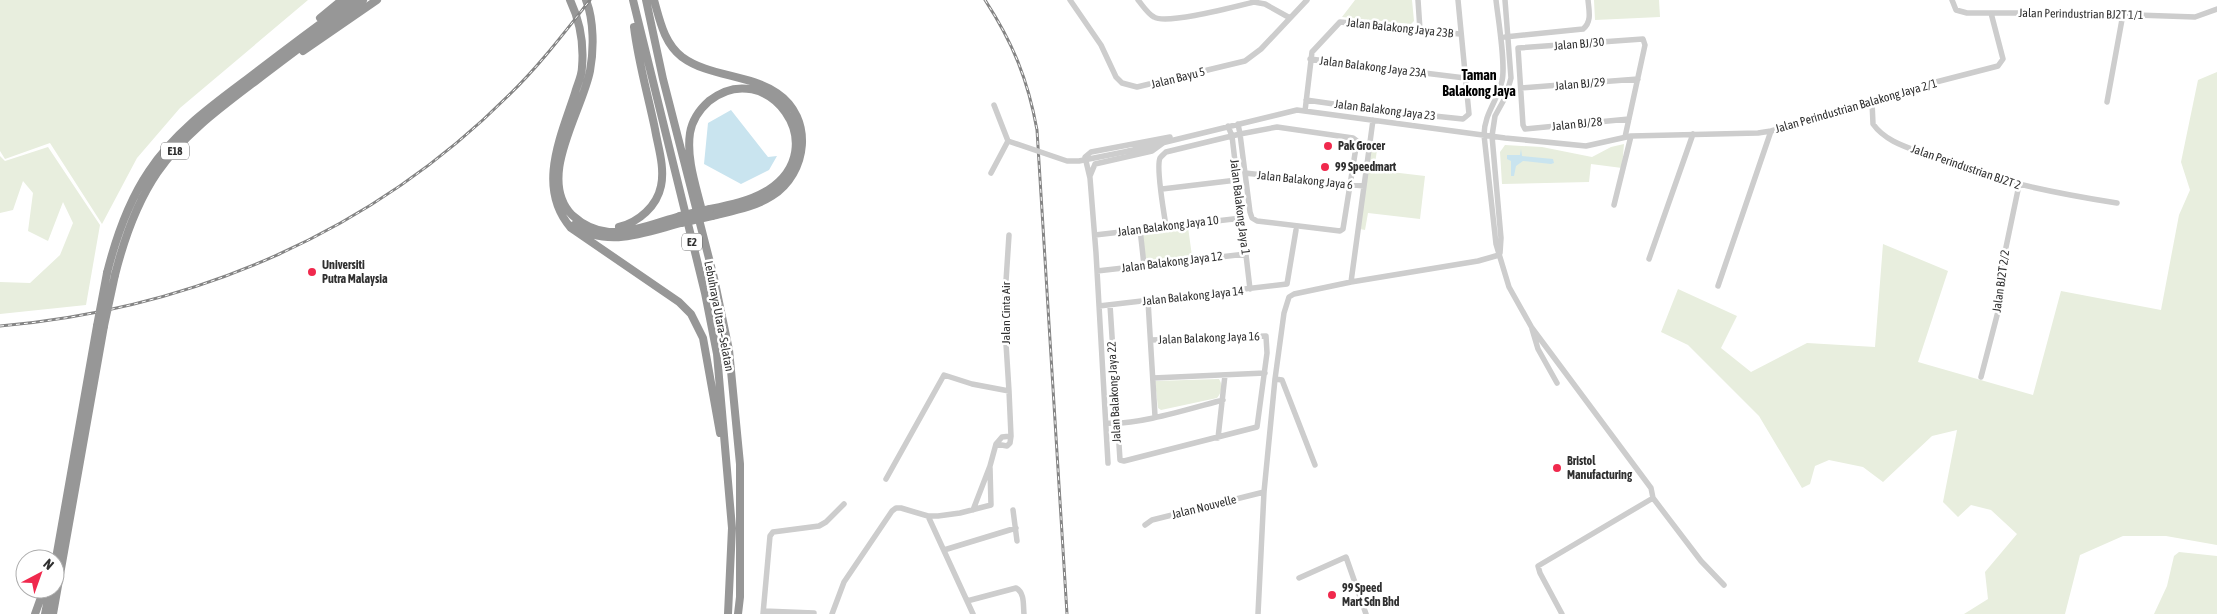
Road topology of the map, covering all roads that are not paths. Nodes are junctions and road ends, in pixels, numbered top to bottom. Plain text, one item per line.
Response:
1 (342, 0) edge
2 (352, 0) edge
3 (364, 0) edge
4 (377, 0) edge
5 (570, 0) edge
6 (586, 0) edge
7 (633, 0) edge
8 (646, 0) edge
9 (654, 0) edge
10 (1070, 0) edge
11 (1138, 0) edge
12 (1307, 0) edge
13 (1418, 0) edge
14 (1458, 0) edge
15 (1496, 0) edge
16 (1505, 0) edge
17 (1588, 0) edge
18 (1952, 0) edge
19 (2217, 9) edge
20 (1991, 13) junction
21 (2123, 14) junction
22 (636, 16) junction
23 (1290, 18) junction
24 (314, 28) junction
25 (1420, 30) junction
26 (1460, 34) junction
27 (1508, 36) junction
28 (1500, 37) junction
29 (1310, 59) junction
30 (281, 61) junction
31 (1465, 78) junction
32 (1638, 79) junction
33 (1521, 88) junction
34 (1306, 100) junction
35 (1872, 102) junction
36 (2107, 102) dead end
37 (994, 105) dead end
38 (1305, 111) junction
39 (1629, 119) junction
40 (1372, 120) junction
41 (1238, 124) junction
42 (1228, 126) junction
43 (1770, 131) junction
44 (1240, 134) junction
45 (1484, 134) junction
46 (1693, 134) junction
47 (1232, 136) junction
48 (1492, 136) junction
49 (1628, 136) junction
50 (1180, 137) junction
51 (1008, 141) junction
52 (1165, 141) junction
53 (991, 173) dead end
54 (1245, 173) junction
55 (1090, 178) junction
56 (1237, 180) junction
57 (1351, 185) junction
58 (2019, 185) junction
59 (1364, 186) junction
60 (1162, 189) junction
61 (2117, 203) dead end
62 (1614, 206) dead end
63 (560, 212) junction
64 (711, 212) junction
65 (1242, 218) junction
66 (681, 220) junction
67 (1166, 226) junction
68 (1140, 229) junction
69 (600, 230) junction
70 (1296, 230) dead end
71 (1009, 235) dead end
72 (1095, 235) junction
73 (1246, 254) junction
74 (1499, 255) junction
75 (1649, 259) dead end
76 (1144, 265) junction
77 (1097, 271) junction
78 (111, 274) junction
79 (714, 278) junction
80 (1351, 282) junction
81 (1718, 286) dead end
82 (1250, 289) junction
83 (1148, 301) junction
84 (1110, 305) junction
85 (1099, 306) junction
86 (100, 326) junction
87 (1532, 328) junction
88 (1151, 340) junction
89 (1265, 373) junction
90 (1225, 375) junction
91 (1981, 377) dead end
92 (1152, 378) junction
93 (1274, 378) junction
94 (1557, 383) dead end
95 (1009, 391) junction
96 (1223, 400) junction
97 (1156, 416) junction
98 (1106, 423) junction
99 (1116, 424) junction
100 (1011, 436) junction
101 (1218, 438) junction
102 (996, 444) junction
103 (1108, 462) dead end
104 (1315, 465) dead end
105 (990, 466) junction
106 (729, 472) junction
107 (886, 479) dead end
108 (1264, 492) junction
109 (1653, 498) junction
110 (844, 504) dead end
111 (973, 510) junction
112 (1013, 510) dead end
113 (928, 516) junction
114 (1145, 524) dead end
115 (1016, 528) junction
116 (1017, 541) dead end
117 (67, 544) junction
118 (58, 549) edge
119 (944, 550) junction
120 (1299, 578) dead end
121 (1724, 584) dead end
122 (40, 599) edge
123 (48, 599) edge
124 (968, 601) junction
125 (764, 612) edge
126 (814, 612) dead end
127 (35, 614) edge
128 (46, 614) edge
129 (53, 614) edge
130 (58, 614) edge
131 (728, 614) edge
132 (738, 614) edge
133 (832, 614) edge
134 (973, 614) edge
135 (1024, 614) edge
136 (1258, 614) edge
137 (1366, 614) edge
138 (1562, 614) edge

1 - 24 highway
2 - 24 highway, E18
3 - 30 highway, E18
4 - 30 highway
5 - 63 highway
6 - 69 highway
7 - 22 highway, Lebuhraya Utara–Selatan / E2
8 - 79 highway, Lebuhraya Utara–Selatan / E2
9 - 64 highway
10 - 23 street, Jalan Bayu 5
11 - 23 street
12 - 23 street, Jalan Bayu 5
13 - 25 street
14 - 26 street
15 - 28 street
16 - 27 street
17 - 27 street
18 - 20 street, Jalan Perindustrian BJ2T 1/1
19 - 21 street, Jalan Perindustrian BJ2T 1/1
20 - 21 street, Jalan Perindustrian BJ2T 1/1
20 - 35 street, Jalan Perindustrian Balakong Jaya 2/1
21 - 36 street
22 - 69 highway
22 - 106 highway, Lebuhraya Utara–Selatan / E2
24 - 78 highway, E18
25 - 26 street, Jalan Balakong Jaya 23B
25 - 29 street, Jalan Balakong Jaya 23B
26 - 31 street
27 - 28 street
27 - 48 street
28 - 45 street
29 - 31 street, Jalan Balakong Jaya 23A
29 - 34 street, Jalan Balakong Jaya 23B
30 - 78 highway, E18
31 - 34 street, Jalan Balakong Jaya 23
32 - 33 street, Jalan BJ/29
32 - 33 street, Jalan BJ/30
32 - 39 street
33 - 39 street, Jalan BJ/28
34 - 38 street, Jalan Balakong Jaya 23B
35 - 43 street, Jalan Perindustrian Balakong Jaya 2/1
35 - 58 street, Jalan Perindustrian BJ2T 2
37 - 51 street
38 - 40 street, Jalan Perindustrian Balakong Jaya 2/1
38 - 41 street, Jalan Perindustrian Balakong Jaya 2/1
39 - 49 street
40 - 45 street, Jalan Perindustrian Balakong Jaya 2/1
40 - 59 street
41 - 42 street, Jalan Perindustrian Balakong Jaya 2/1
41 - 44 street
42 - 47 street, Jalan Balakong Jaya 1
42 - 50 street, Jalan Perindustrian Balakong Jaya 2/1
43 - 46 street, Jalan Perindustrian Balakong Jaya 2/1
43 - 81 street
44 - 47 street
44 - 54 street
44 - 57 street
45 - 48 street, Jalan Perindustrian Balakong Jaya 2/1
45 - 74 street
46 - 49 street, Jalan Perindustrian Balakong Jaya 2/1
46 - 75 street
47 - 56 street, Jalan Balakong Jaya 1
47 - 60 street
48 - 49 street, Jalan Perindustrian Balakong Jaya 2/1
48 - 74 street
49 - 62 street
50 - 52 street
50 - 55 street
51 - 52 street, bridge
51 - 53 street
52 - 55 street
54 - 57 street, Jalan Balakong Jaya 6
54 - 57 street
55 - 72 street
56 - 60 street
56 - 65 street, Jalan Balakong Jaya 1
57 - 59 street, Jalan Balakong Jaya 6
58 - 61 street, Jalan Perindustrian BJ2T 2
58 - 91 street, Jalan BJ2T 2/2
59 - 80 street
60 - 67 street
63 - 66 highway
63 - 106 highway
64 - 66 highway, bridge
64 - 79 highway
65 - 67 street, Jalan Balakong Jaya 10
65 - 73 street, Jalan Balakong Jaya 1
66 - 69 highway
67 - 68 street, Jalan Balakong Jaya 10
68 - 72 street, Jalan Balakong Jaya 10
68 - 76 street
70 - 82 street, Jalan Balakong Jaya 14
71 - 95 street, Jalan Cinta Air
72 - 77 street
73 - 76 street, Jalan Balakong Jaya 12
73 - 82 street, Jalan Balakong Jaya 1
74 - 80 street
74 - 87 street
76 - 77 street, Jalan Balakong Jaya 12
77 - 85 street
78 - 86 highway, E18, bridge
79 - 132 highway, Lebuhraya Utara–Selatan / E2
80 - 93 street
82 - 83 street, Jalan Balakong Jaya 14
83 - 84 street, Jalan Balakong Jaya 14
83 - 88 street
84 - 85 street, Jalan Balakong Jaya 14
84 - 99 street, Jalan Balakong Jaya 22
85 - 98 street
86 - 117 highway, E18
86 - 118 highway, E18
87 - 94 street
87 - 109 street
88 - 89 street, Jalan Balakong Jaya 16
88 - 92 street
89 - 90 street
89 - 101 street, Jalan Balakong Jaya 22
90 - 92 street
90 - 96 street
92 - 97 street
93 - 104 street
93 - 108 street
95 - 100 street, Jalan Cinta Air
95 - 107 street
96 - 97 street
96 - 101 street
97 - 99 street
98 - 99 street
98 - 103 street
99 - 101 street, Jalan Balakong Jaya 22
100 - 102 street
100 - 102 street
102 - 105 street
105 - 111 street
105 - 111 street
106 - 131 highway, Lebuhraya Utara–Selatan / E2
108 - 114 street, Jalan Nouvelle
108 - 136 street
109 - 121 street
109 - 138 street
110 - 125 street
111 - 113 street
112 - 115 street
113 - 119 street
113 - 133 street
115 - 116 street
115 - 119 street
117 - 129 highway, E18
117 - 130 highway
119 - 124 street
120 - 137 street
122 - 127 highway
123 - 128 highway
124 - 134 street
124 - 135 street
125 - 126 street

